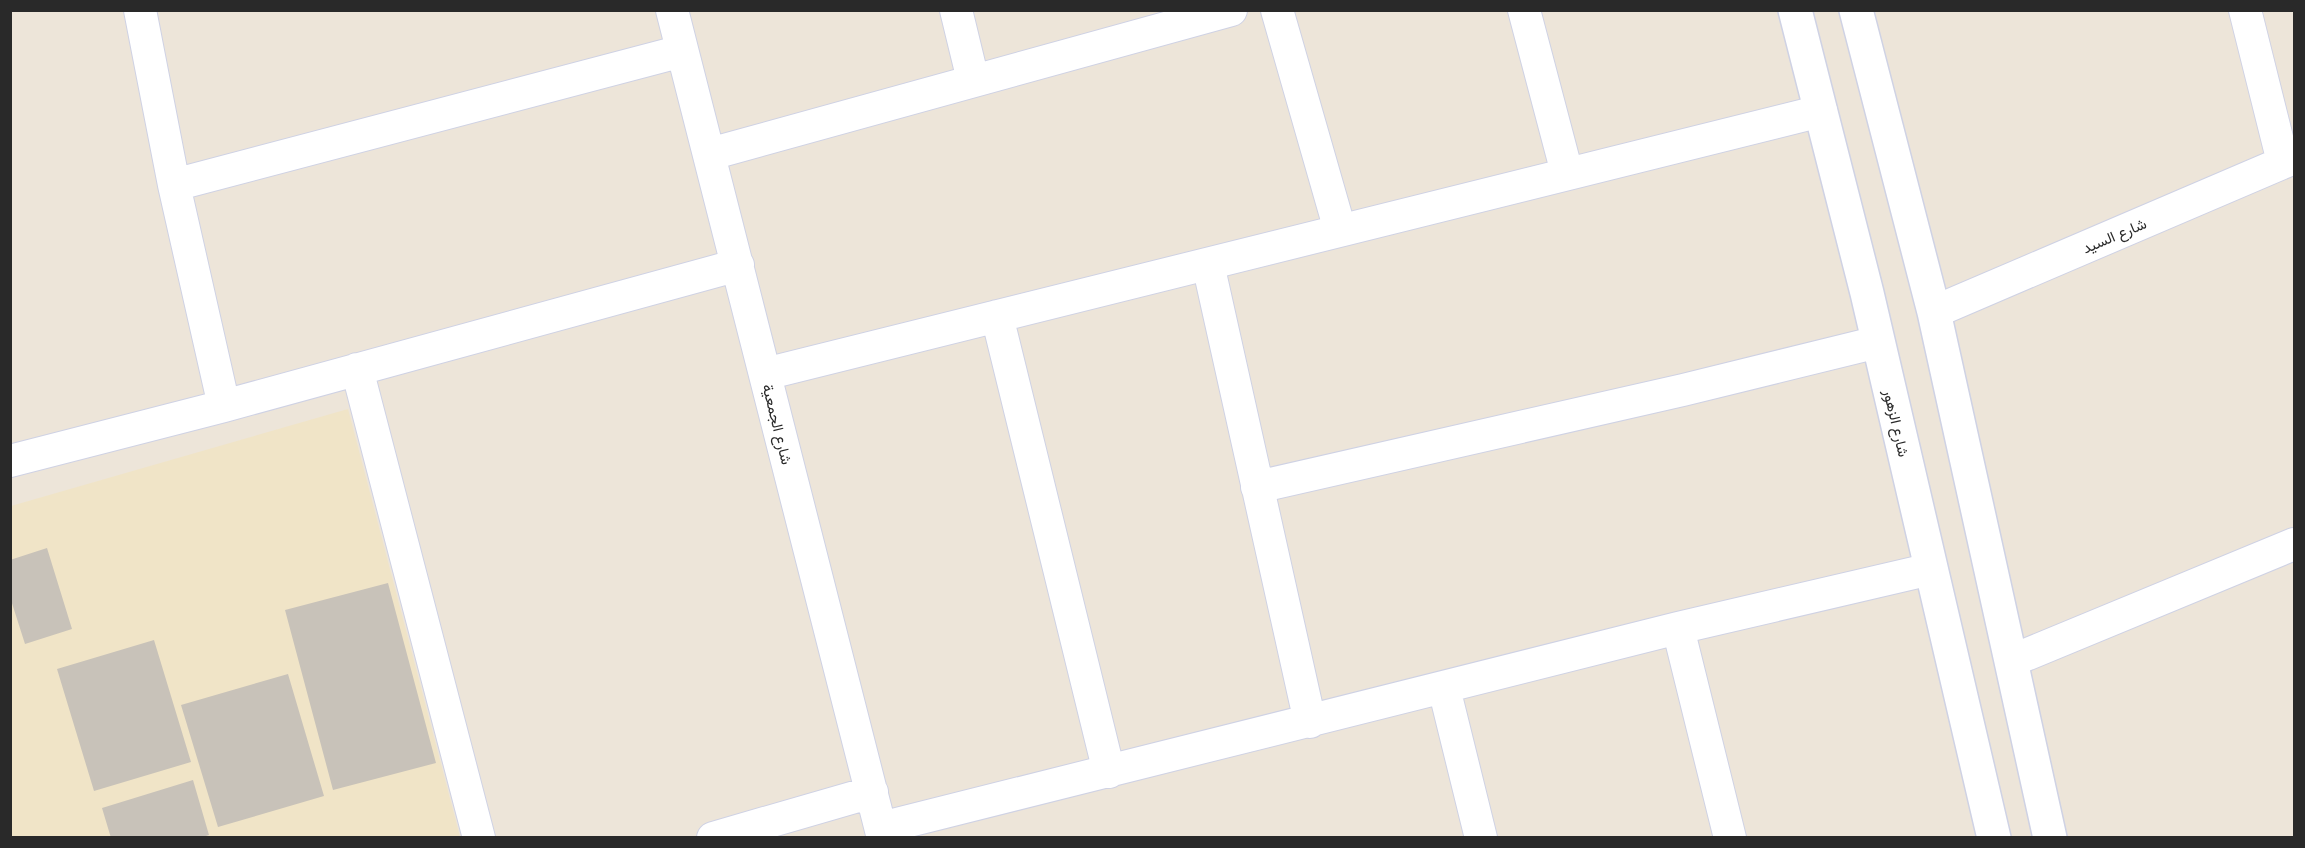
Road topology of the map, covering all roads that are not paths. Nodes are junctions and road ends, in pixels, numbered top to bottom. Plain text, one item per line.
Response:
1 (140, 10) edge
2 (672, 10) edge
3 (956, 10) edge
4 (1231, 10) edge
5 (1277, 10) edge
6 (1524, 10) edge
7 (1795, 10) edge
8 (1856, 10) edge
9 (2245, 10) edge
10 (682, 51) junction
11 (973, 80) junction
12 (1821, 111) junction
13 (710, 154) junction
14 (2289, 160) edge
15 (1567, 173) junction
16 (174, 185) junction
17 (1340, 230) junction
18 (1208, 264) junction
19 (738, 265) junction
20 (1934, 312) junction
21 (996, 316) junction
22 (1878, 342) junction
23 (357, 369) junction
24 (765, 374) junction
25 (224, 406) junction
26 (10, 461) edge
27 (1257, 487) junction
28 (2295, 544) edge
29 (1931, 569) junction
30 (1678, 628) junction
31 (2011, 661) junction
32 (1444, 688) junction
33 (1310, 722) junction
34 (1108, 772) junction
35 (872, 792) junction
36 (882, 833) edge
37 (480, 837) edge
38 (713, 837) edge
39 (1481, 837) edge
40 (1730, 837) edge
41 (1994, 837) edge
42 (2050, 837) edge

1 - 16 street
2 - 10 street, شارع الجمعية
3 - 11 street
4 - 11 street
5 - 17 street
6 - 15 street
7 - 12 main road, شارع الزهور
8 - 20 main road
9 - 14 street
10 - 13 street, شارع الجمعية
10 - 16 street
11 - 13 street
12 - 15 street
12 - 22 main road, شارع الزهور
13 - 19 street, شارع الجمعية
14 - 20 street, شارع السيد
15 - 17 street
16 - 25 street
17 - 18 street
18 - 21 street
18 - 27 street
19 - 23 street
19 - 24 street, شارع الجمعية
20 - 31 main road
21 - 24 street
21 - 34 street
22 - 27 street
22 - 29 main road, شارع الزهور
23 - 25 street
23 - 37 street
24 - 35 street, شارع الجمعية
25 - 26 street
27 - 33 street
28 - 31 street
29 - 30 street
29 - 41 main road, شارع الزهور
30 - 32 street
30 - 40 street
31 - 42 main road
32 - 33 street
32 - 39 street
33 - 34 street
34 - 36 street
35 - 36 street, شارع الجمعية
35 - 38 street

